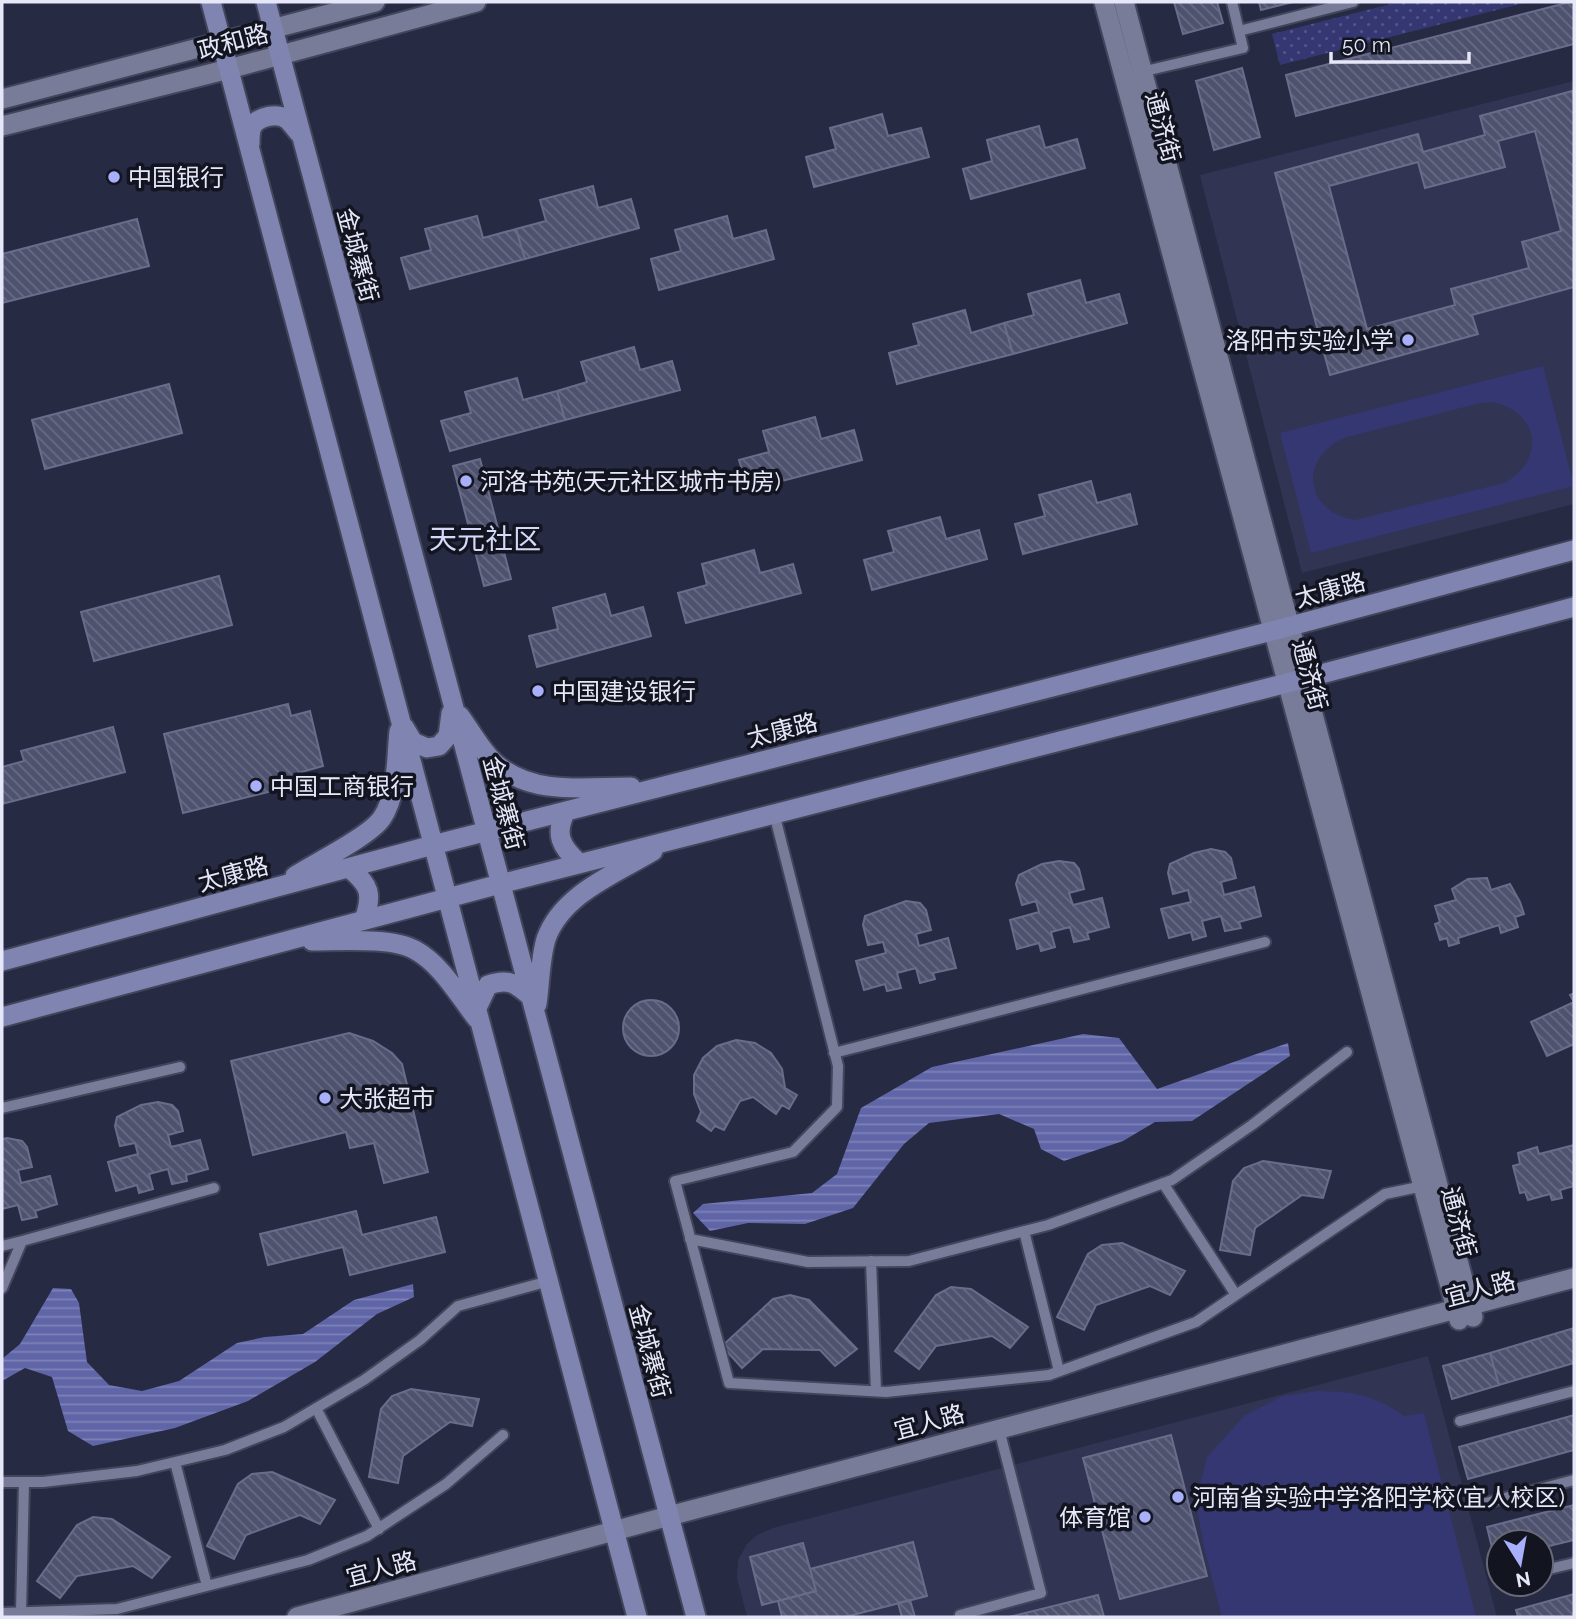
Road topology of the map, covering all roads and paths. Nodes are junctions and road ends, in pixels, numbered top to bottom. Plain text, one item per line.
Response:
1 (211, 2) edge
2 (266, 2) edge
3 (375, 2) edge
4 (476, 2) edge
5 (1104, 2) edge
6 (1124, 2) edge
7 (1232, 2) edge
8 (1353, 2) edge
9 (273, 29) junction
10 (1239, 31) junction
11 (222, 42) junction
12 (280, 55) junction
13 (229, 69) junction
14 (1133, 74) junction
15 (2, 99) edge
16 (2, 127) edge
17 (301, 137) junction
18 (250, 149) junction
19 (1574, 550) edge
20 (1574, 607) edge
21 (1281, 628) junction
22 (1295, 681) junction
23 (452, 705) junction
24 (400, 720) junction
25 (664, 786) junction
26 (566, 811) junction
27 (774, 813) junction
28 (486, 832) junction
29 (672, 840) junction
30 (433, 845) junction
31 (579, 863) junction
32 (349, 867) junction
33 (500, 884) junction
34 (275, 888) junction
35 (448, 898) junction
36 (364, 920) junction
37 (289, 940) junction
38 (1265, 942) dead end
39 (2, 961) edge
40 (530, 996) junction
41 (536, 1015) junction
42 (2, 1017) edge
43 (479, 1017) junction
44 (1347, 1052) dead end
45 (834, 1053) junction
46 (180, 1067) dead end
47 (2, 1108) edge
48 (1163, 1183) junction
49 (1430, 1184) junction
50 (214, 1188) dead end
51 (1024, 1231) junction
52 (690, 1239) junction
53 (22, 1241) junction
54 (2, 1246) edge
55 (871, 1261) junction
56 (1574, 1278) edge
57 (549, 1281) junction
58 (2, 1289) edge
59 (1574, 1290) edge
60 (1236, 1295) junction
61 (1464, 1313) junction
62 (1059, 1371) junction
63 (876, 1391) junction
64 (1574, 1391) edge
65 (316, 1408) junction
66 (1460, 1421) dead end
67 (503, 1435) dead end
68 (1000, 1435) junction
69 (175, 1462) junction
70 (1574, 1480) edge
71 (2, 1482) edge
72 (24, 1482) junction
73 (1482, 1504) dead end
74 (671, 1522) junction
75 (379, 1529) junction
76 (616, 1537) junction
77 (1574, 1563) edge
78 (1555, 1568) edge
79 (207, 1586) junction
80 (2, 1613) edge
81 (21, 1613) junction
82 (297, 1617) edge
83 (342, 1617) edge
84 (637, 1617) edge
85 (695, 1617) edge
86 (960, 1617) edge

1 - 11 main road
2 - 9 main road, 金城寨街
3 - 9 street, 政和路
4 - 12 street, 政和路
5 - 14 street, 通济街
6 - 14 street, 通济街
7 - 10 lane
8 - 10 lane
9 - 11 street, 政和路
9 - 12 main road, 金城寨街
10 - 14 lane
11 - 13 main road
11 - 15 street, 政和路
12 - 13 street, 政和路
12 - 17 main road, 金城寨街
13 - 16 street, 政和路
13 - 18 main road
14 - 21 street, 通济街
17 - 18 main road
17 - 23 main road, 金城寨街
18 - 24 main road
19 - 21 main road, 太康路
20 - 22 main road
21 - 22 street, 通济街
21 - 25 main road, 太康路
22 - 27 main road
22 - 49 street, 通济街
23 - 24 main road
23 - 25 main road
23 - 28 main road, 金城寨街
24 - 30 main road
24 - 34 main road
25 - 26 main road, 太康路
26 - 28 main road, 太康路
26 - 31 main road
27 - 29 main road
27 - 45 lane
28 - 30 main road, 太康路
28 - 33 main road, 金城寨街
29 - 31 main road
29 - 41 main road
30 - 32 main road, 太康路
30 - 35 main road
31 - 33 main road
32 - 34 main road, 太康路
32 - 36 main road
33 - 35 main road
33 - 40 main road, 金城寨街
34 - 39 main road, 太康路
35 - 36 main road
35 - 43 main road
36 - 37 main road
37 - 42 main road
37 - 43 main road
38 - 45 lane
40 - 41 main road, 金城寨街
40 - 43 main road
41 - 74 main road, 金城寨街
43 - 57 main road
44 - 48 lane
45 - 52 lane
46 - 47 lane
48 - 51 lane
48 - 60 lane
49 - 60 lane
49 - 61 street, 通济街
50 - 53 lane
51 - 55 lane
51 - 62 lane
52 - 55 lane
52 - 63 lane
53 - 54 lane
53 - 58 lane
55 - 63 lane
56 - 61 street, 宜人路
57 - 65 lane
57 - 76 main road
59 - 61 street, 宜人路
60 - 62 lane
61 - 68 street, 宜人路
62 - 63 lane
64 - 66 lane
65 - 69 lane
65 - 75 lane
67 - 75 lane
68 - 74 street, 宜人路
68 - 86 lane
69 - 72 lane
69 - 79 lane
70 - 73 lane
71 - 72 lane
72 - 81 lane
74 - 76 street, 宜人路
74 - 85 main road, 金城寨街
75 - 79 lane
76 - 82 street, 宜人路
76 - 83 street, 宜人路
76 - 84 main road
77 - 78 lane
79 - 81 lane
80 - 81 lane

